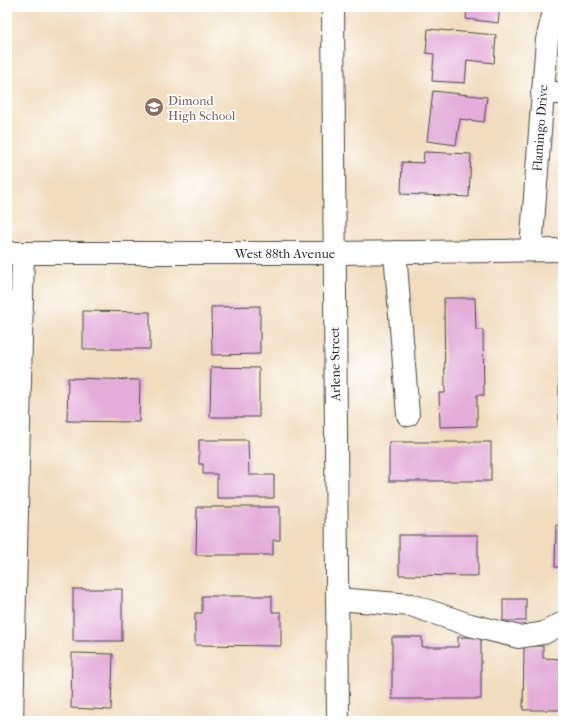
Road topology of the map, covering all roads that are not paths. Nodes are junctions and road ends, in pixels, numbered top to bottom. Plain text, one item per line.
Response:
1 (333, 7) edge
2 (555, 7) edge
3 (552, 93) edge
4 (531, 249) junction
5 (563, 250) edge
6 (395, 252) junction
7 (15, 253) edge
8 (334, 253) junction
9 (408, 414) dead end
10 (337, 599) junction
11 (563, 623) edge
12 (12, 721) edge
13 (338, 721) edge

1 - 8 street, Arlene Street
2 - 3 street, Flamingo Drive
3 - 4 street, Flamingo Drive
4 - 5 street, West 88th Avenue
4 - 6 street, West 88th Avenue
6 - 8 street, West 88th Avenue
6 - 9 street
7 - 8 street, West 88th Avenue
7 - 12 street
8 - 10 street, Arlene Street
10 - 11 street
10 - 13 street, Arlene Street

